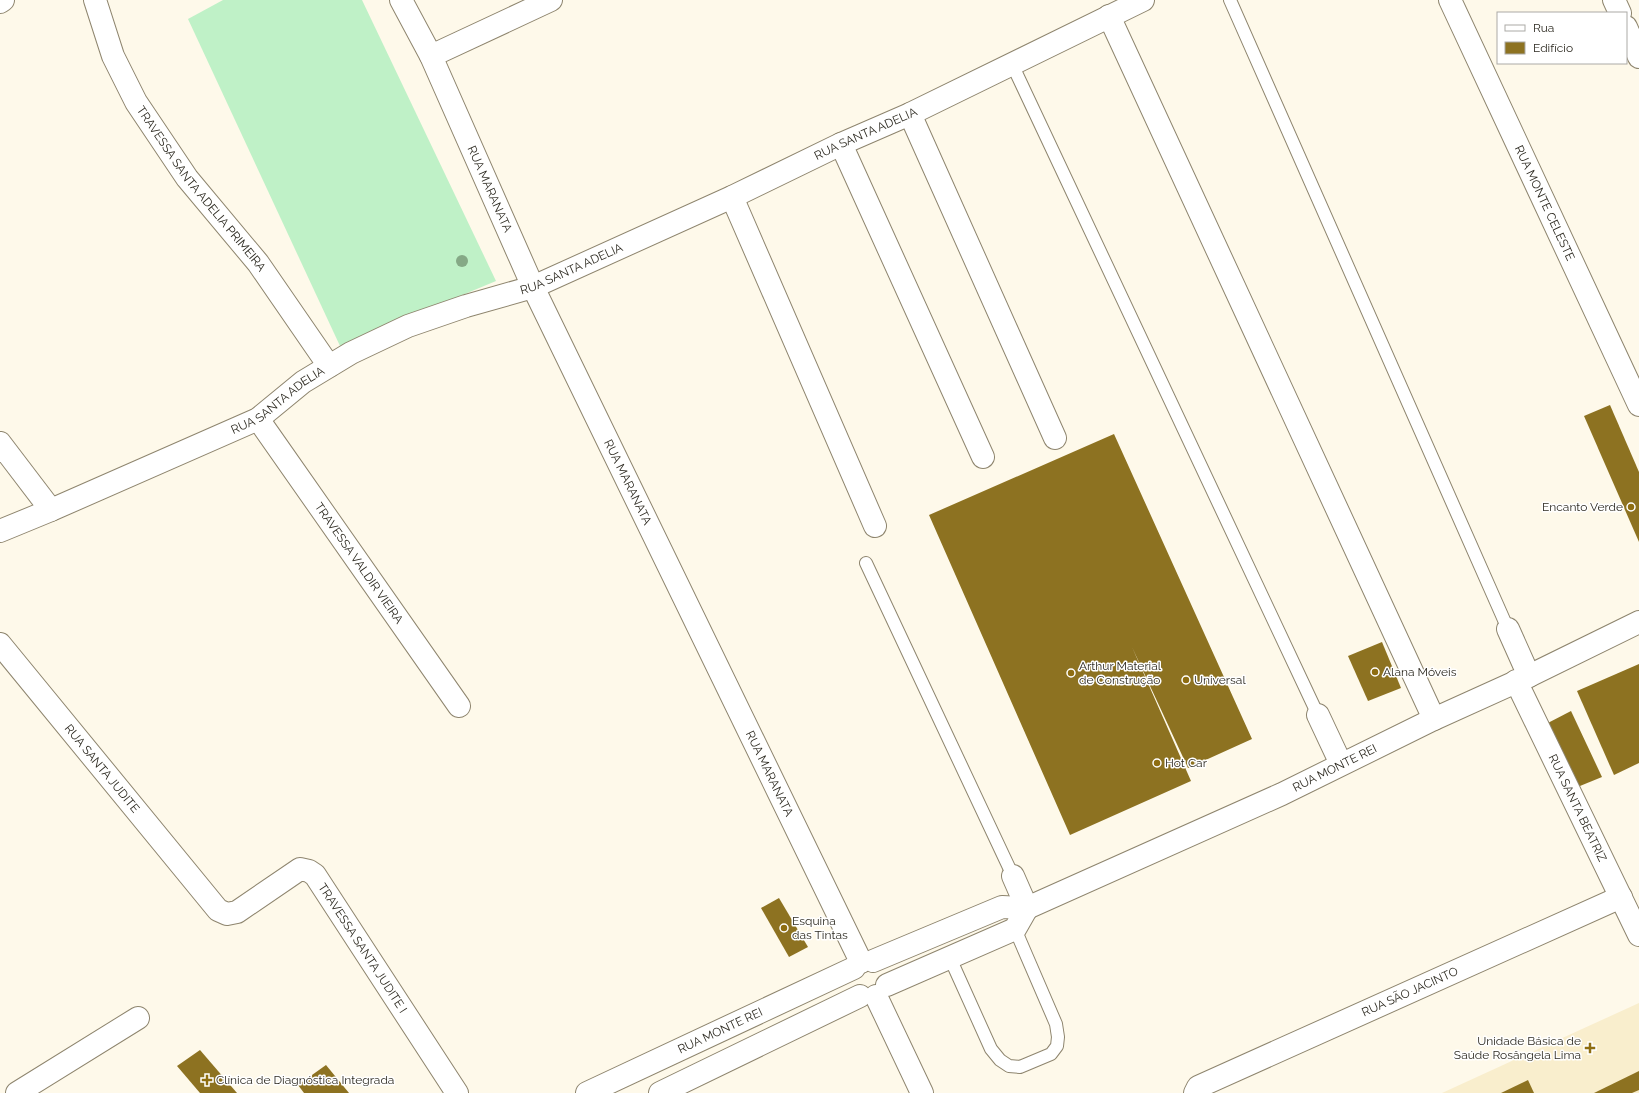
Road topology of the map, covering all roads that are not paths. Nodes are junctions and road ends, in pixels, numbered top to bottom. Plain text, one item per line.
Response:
1 (3, 0) edge
2 (95, 0) edge
3 (401, 0) edge
4 (551, 0) edge
5 (1143, 0) edge
6 (1230, 0) edge
7 (1450, 0) edge
8 (1614, 0) edge
9 (0, 2) edge
10 (1620, 12) edge
11 (1109, 16) junction
12 (1627, 29) edge
13 (431, 56) junction
14 (1639, 57) edge
15 (1012, 64) junction
16 (910, 114) junction
17 (841, 144) junction
18 (732, 197) junction
19 (533, 287) junction
20 (329, 366) junction
21 (1639, 405) edge
22 (258, 419) junction
23 (1055, 438) dead end
24 (0, 443) edge
25 (983, 457) dead end
26 (51, 510) junction
27 (875, 526) dead end
28 (0, 531) edge
29 (866, 563) dead end
30 (1639, 622) edge
31 (1508, 628) joint
32 (0, 644) edge
33 (1522, 678) junction
34 (459, 706) dead end
35 (1318, 715) joint
36 (1434, 719) junction
37 (1341, 764) junction
38 (1013, 876) joint
39 (204, 893) joint
40 (1621, 897) junction
41 (1027, 908) junction
42 (1015, 929) junction
43 (1639, 935) edge
44 (950, 958) junction
45 (863, 964) junction
46 (875, 993) junction
47 (138, 1018) dead end
48 (1196, 1090) edge
49 (17, 1093) edge
50 (457, 1093) edge
51 (587, 1093) edge
52 (660, 1093) edge
53 (922, 1093) edge

1 - 9 street
2 - 20 street, TRAVESSA SANTA ADELIA PRIMEIRA
3 - 13 street, RUA MARANATA
4 - 13 street
5 - 11 street, RUA SANTA ADELIA
6 - 31 lane
7 - 21 street, RUA MONTE CELESTE
8 - 10 street
11 - 15 street, RUA SANTA ADELIA
11 - 36 street
12 - 14 street
13 - 19 street, RUA MARANATA
15 - 16 street, RUA SANTA ADELIA
15 - 35 lane
16 - 17 street, RUA SANTA ADELIA
16 - 23 street
17 - 18 street, RUA SANTA ADELIA
17 - 25 street
18 - 19 street, RUA SANTA ADELIA
18 - 27 street
19 - 20 street, RUA SANTA ADELIA
19 - 45 street, RUA MARANATA
20 - 22 street, RUA SANTA ADELIA
22 - 26 street, RUA SANTA ADELIA
22 - 34 street, TRAVESSA VALDIR VIEIRA
24 - 26 street
26 - 28 street, RUA SANTA ADELIA
29 - 38 lane
30 - 33 street, RUA MONTE REI
31 - 33 street, RUA SANTA BEATRIZ
32 - 39 street, RUA SANTA JUDITE
33 - 36 street, RUA MONTE REI
33 - 40 street, RUA SANTA BEATRIZ
35 - 37 street
36 - 37 street, RUA MONTE REI
37 - 41 street, RUA MONTE REI
38 - 41 street
39 - 50 street, TRAVESSA SANTA JUDITE I
40 - 43 street, RUA SANTA BEATRIZ
40 - 48 street, RUA SÃO JACINTO
41 - 42 street
41 - 45 street, RUA MONTE REI
42 - 44 street
42 - 44 lane
44 - 46 street
45 - 46 street
45 - 46 street
45 - 51 street, RUA MONTE REI
46 - 52 street
46 - 53 street
47 - 49 street

